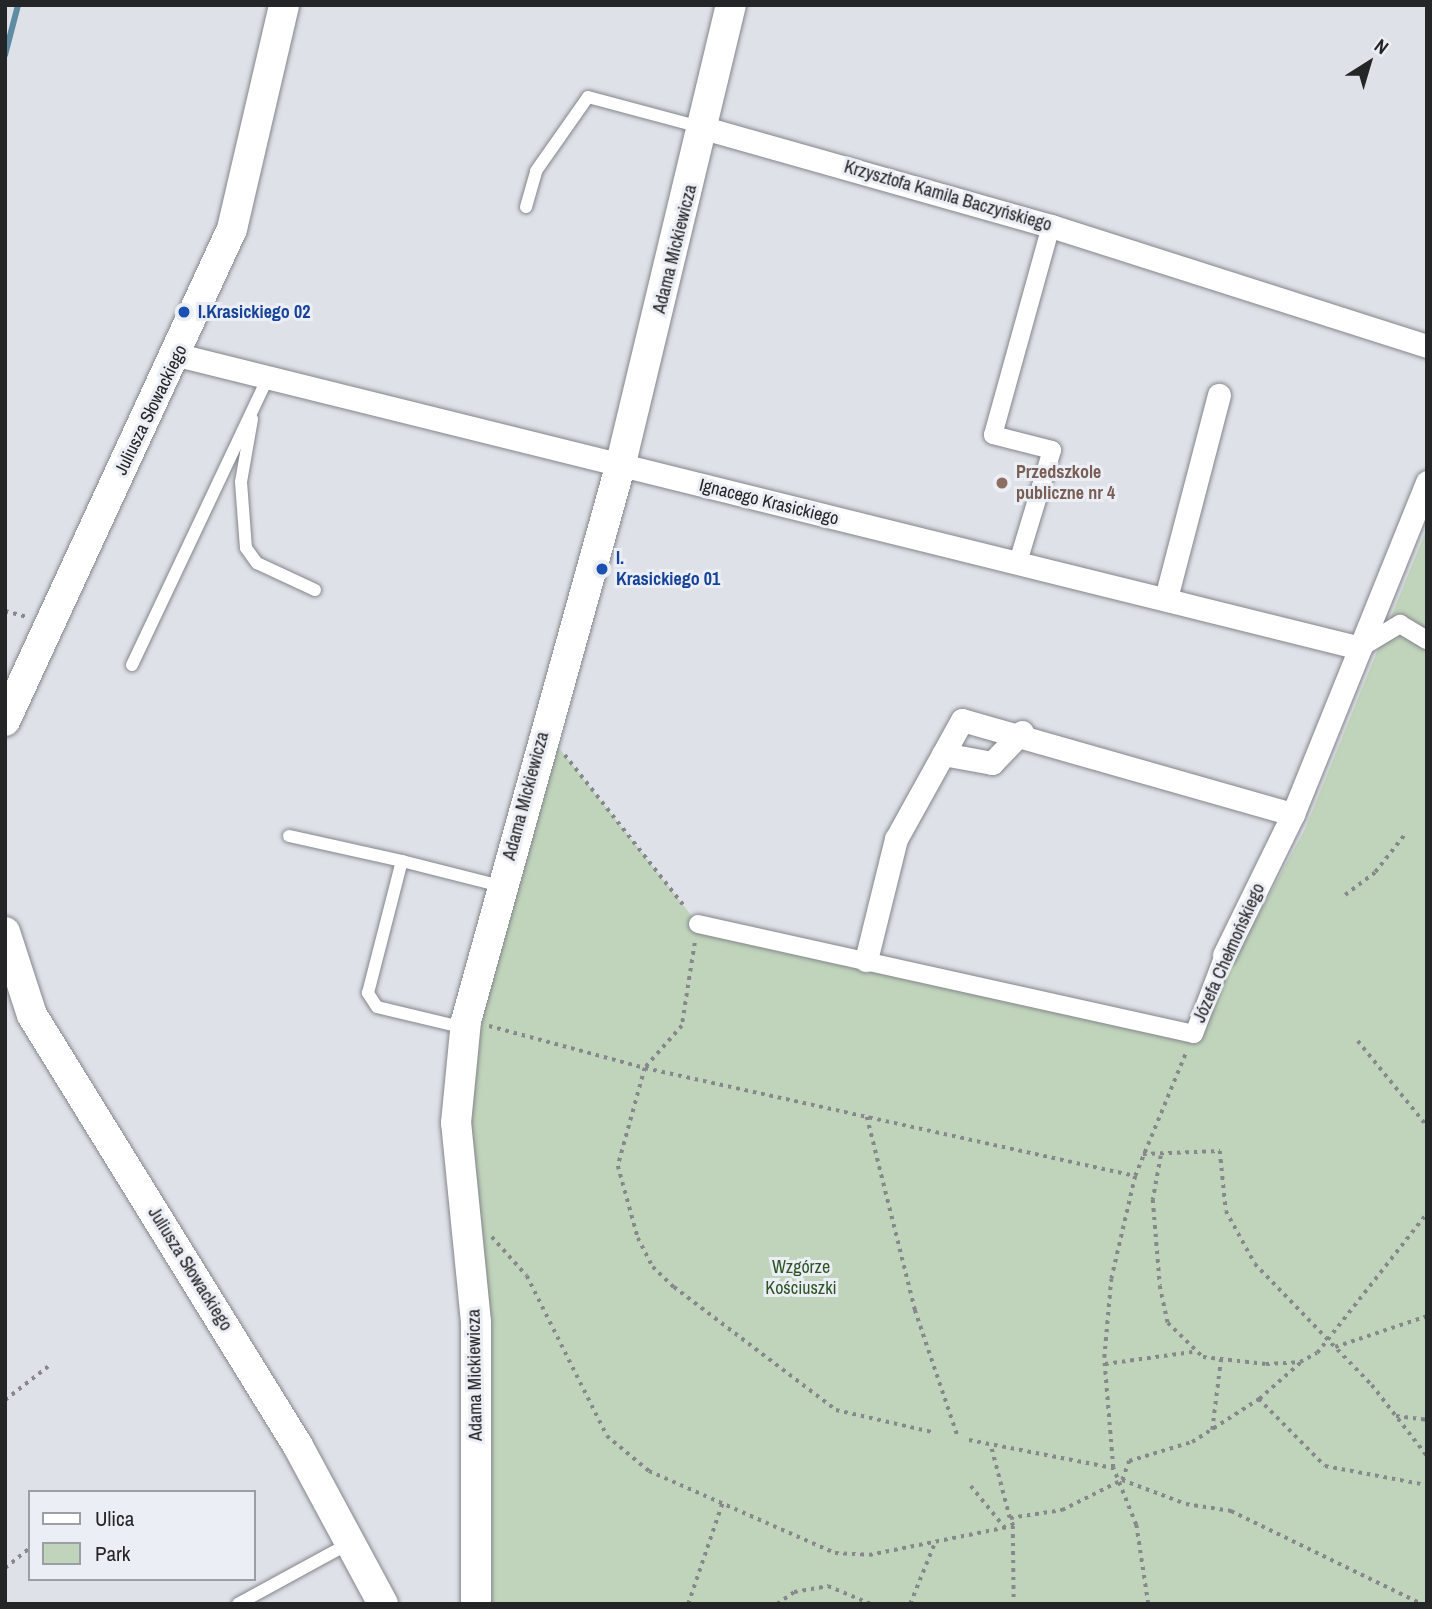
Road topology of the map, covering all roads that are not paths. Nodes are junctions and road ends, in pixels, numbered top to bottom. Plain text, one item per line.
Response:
1 (284, 5) edge
2 (732, 5) edge
3 (704, 128) junction
4 (526, 207) dead end
5 (1051, 226) junction
6 (1427, 346) edge
7 (178, 355) junction
8 (267, 380) junction
9 (1219, 395) dead end
10 (253, 416) junction
11 (620, 467) junction
12 (1427, 482) edge
13 (1018, 562) junction
14 (315, 590) dead end
15 (1166, 598) junction
16 (1427, 640) edge
17 (1360, 648) junction
18 (132, 665) dead end
19 (5, 721) edge
20 (1022, 732) junction
21 (943, 754) junction
22 (1293, 814) junction
23 (289, 836) dead end
24 (402, 861) junction
25 (501, 886) junction
26 (698, 925) road end
27 (5, 932) edge
28 (1224, 955) joint
29 (866, 960) junction
30 (466, 1024) junction
31 (350, 1543) junction
32 (238, 1604) edge
33 (383, 1604) edge
34 (477, 1604) edge

1 - 7 street, Juliusza Słowackiego
2 - 3 street, Adama Mickiewicza
3 - 4 lane, Krzysztofa Kamila Baczyńskiego
3 - 5 street, Krzysztofa Kamila Baczyńskiego
3 - 11 street, Adama Mickiewicza
5 - 6 street, Krzysztofa Kamila Baczyńskiego
5 - 13 street
7 - 8 street, Ignacego Krasickiego
7 - 19 street, Juliusza Słowackiego
8 - 10 lane
8 - 11 street, Ignacego Krasickiego
9 - 15 street
10 - 14 lane
10 - 18 lane
11 - 13 street, Ignacego Krasickiego
11 - 25 street, Adama Mickiewicza
12 - 17 street, Józefa Chełmońskiego
13 - 15 street, Ignacego Krasickiego
15 - 17 street, Ignacego Krasickiego
16 - 17 street
17 - 22 street, Józefa Chełmońskiego
20 - 21 street
20 - 21 street
20 - 22 street
21 - 29 street
22 - 28 street, Józefa Chełmońskiego
23 - 24 lane
24 - 25 lane
24 - 30 lane
25 - 30 street, Adama Mickiewicza
26 - 29 street, Józefa Chełmońskiego
27 - 31 street, Juliusza Słowackiego
28 - 29 street, Józefa Chełmońskiego
30 - 34 street, Adama Mickiewicza
31 - 32 lane
31 - 33 street, Juliusza Słowackiego

